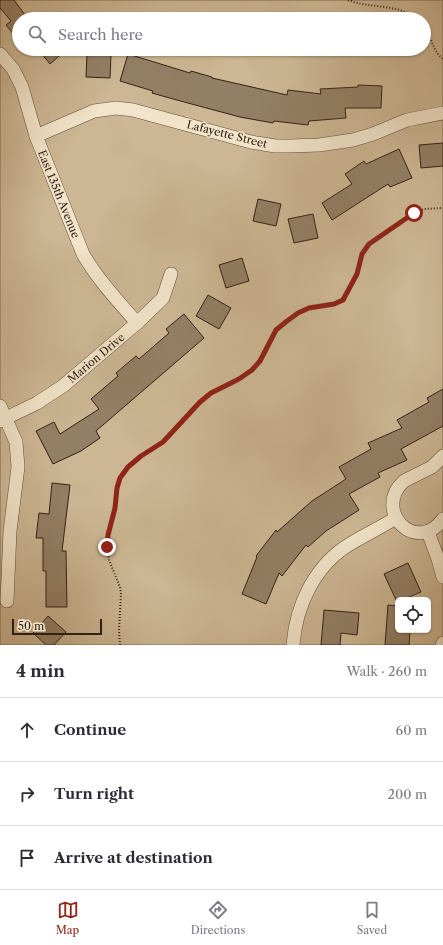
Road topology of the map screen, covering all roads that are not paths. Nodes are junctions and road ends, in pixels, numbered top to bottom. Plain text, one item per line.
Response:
1 (0, 54) edge
2 (443, 113) edge
3 (36, 136) junction
4 (171, 274) dead end
5 (137, 323) junction
6 (0, 406) edge
7 (3, 419) edge
8 (443, 456) edge
9 (396, 518) junction
10 (443, 519) edge
11 (428, 532) junction
12 (443, 578) edge
13 (7, 601) dead end
14 (293, 645) edge

1 - 3 street, East 135th Avenue
2 - 3 street, Lafayette Street
3 - 5 street, East 135th Avenue
4 - 5 street, Marion Drive
5 - 7 street, Marion Drive
6 - 7 street
7 - 13 street
8 - 9 street
9 - 11 street
9 - 14 street
10 - 11 street
11 - 12 street

